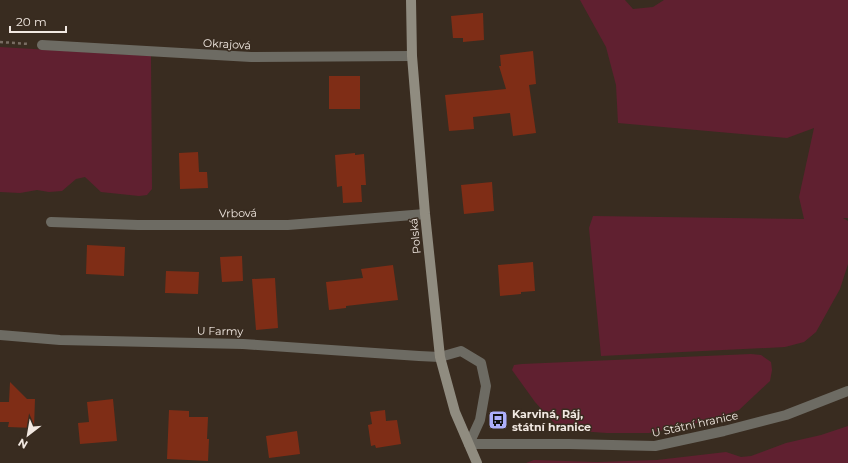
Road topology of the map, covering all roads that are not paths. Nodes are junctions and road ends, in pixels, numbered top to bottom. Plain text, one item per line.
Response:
1 (411, 0) edge
2 (42, 45) road end
3 (412, 56) junction
4 (424, 214) junction
5 (51, 222) dead end
6 (0, 335) edge
7 (440, 357) junction
8 (848, 391) edge
9 (469, 444) junction
10 (477, 463) edge

1 - 3 street, Polská
2 - 3 street, Okrajová
3 - 4 street, Polská
4 - 5 street, Vrbová
4 - 7 street, Polská
6 - 7 street, U Farmy
7 - 9 street, Polská
7 - 9 street, U Farmy
8 - 9 street, U Státní hranice
9 - 10 street, Polská

